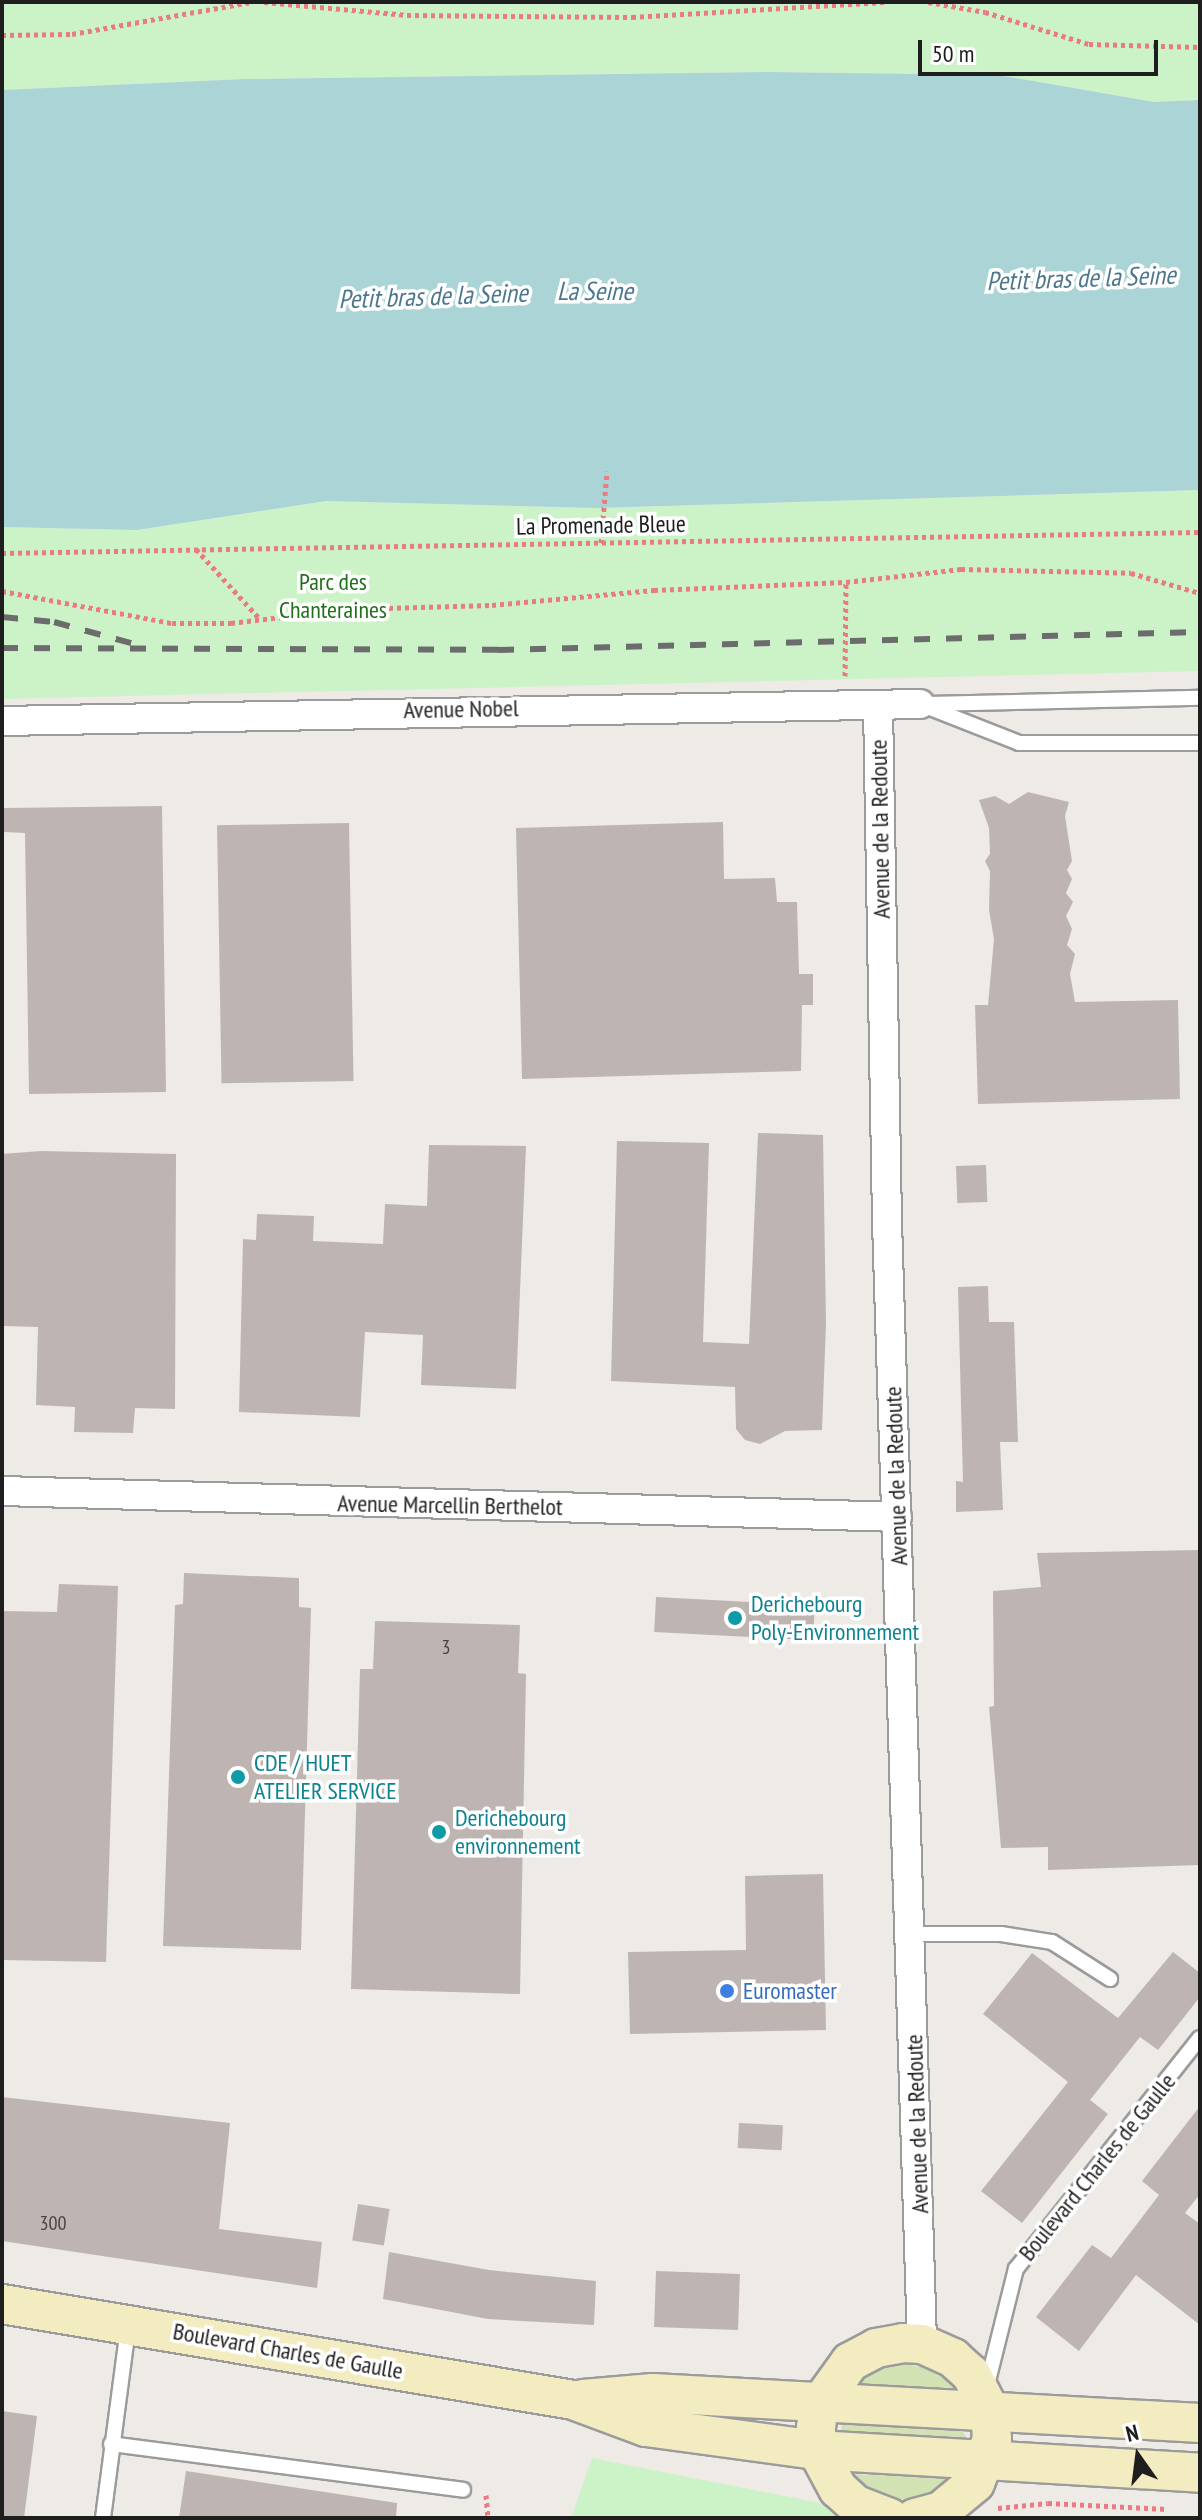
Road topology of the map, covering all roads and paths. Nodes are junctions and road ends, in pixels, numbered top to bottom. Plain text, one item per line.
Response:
1 (251, 2) edge
2 (264, 2) edge
3 (885, 2) edge
4 (928, 2) edge
5 (2, 35) edge
6 (1200, 47) edge
7 (607, 471) dead end
8 (1200, 532) edge
9 (601, 543) junction
10 (196, 549) junction
11 (2, 553) edge
12 (846, 582) junction
13 (2, 591) edge
14 (1200, 593) edge
15 (259, 619) junction
16 (1200, 698) edge
17 (920, 704) junction
18 (845, 705) junction
19 (878, 705) junction
20 (2, 721) edge
21 (1200, 743) edge
22 (2, 1491) edge
23 (897, 1517) junction
24 (910, 1934) junction
25 (1110, 1979) dead end
26 (1200, 2038) edge
27 (2, 2304) edge
28 (129, 2323) junction
29 (922, 2344) junction
30 (573, 2400) junction
31 (988, 2403) junction
32 (819, 2405) junction
33 (1200, 2423) edge
34 (111, 2444) junction
35 (817, 2450) junction
36 (987, 2459) junction
37 (1200, 2473) edge
38 (463, 2490) dead end
39 (953, 2504) junction
40 (1169, 2509) dead end
41 (865, 2514) edge
42 (103, 2518) edge
43 (915, 2518) edge

1 - 5 path
2 - 3 path
4 - 6 path
7 - 9 path
8 - 9 path, La Promenade Bleue
9 - 10 path, La Promenade Bleue
10 - 11 path, La Promenade Bleue
10 - 15 path
12 - 14 path
12 - 15 path
12 - 18 path
13 - 15 path
16 - 17 lane
17 - 19 street, Avenue Nobel
17 - 21 lane
18 - 19 street, Avenue Nobel
18 - 20 street, Avenue Nobel
19 - 23 street, Avenue de la Redoute
22 - 23 street, Avenue Marcellin Berthelot
23 - 24 street, Avenue de la Redoute
24 - 25 lane
24 - 29 street, Avenue de la Redoute
26 - 31 lane, Boulevard Charles de Gaulle
27 - 28 main road, Boulevard Charles de Gaulle
28 - 30 main road, Boulevard Charles de Gaulle
28 - 34 lane
29 - 31 main road
29 - 32 main road
30 - 32 main road, Boulevard Charles de Gaulle
30 - 35 main road, Boulevard Charles de Gaulle
31 - 32 main road, Boulevard Charles de Gaulle
31 - 33 main road, Boulevard Charles de Gaulle
31 - 36 main road, Boulevard Charles de Gaulle
32 - 35 main road
34 - 38 lane
34 - 42 lane
35 - 36 main road, Boulevard Charles de Gaulle
35 - 41 main road
36 - 37 main road, Boulevard Charles de Gaulle
36 - 39 main road, Boulevard Charles de Gaulle
39 - 40 path
39 - 43 main road, Boulevard Charles de Gaulle

